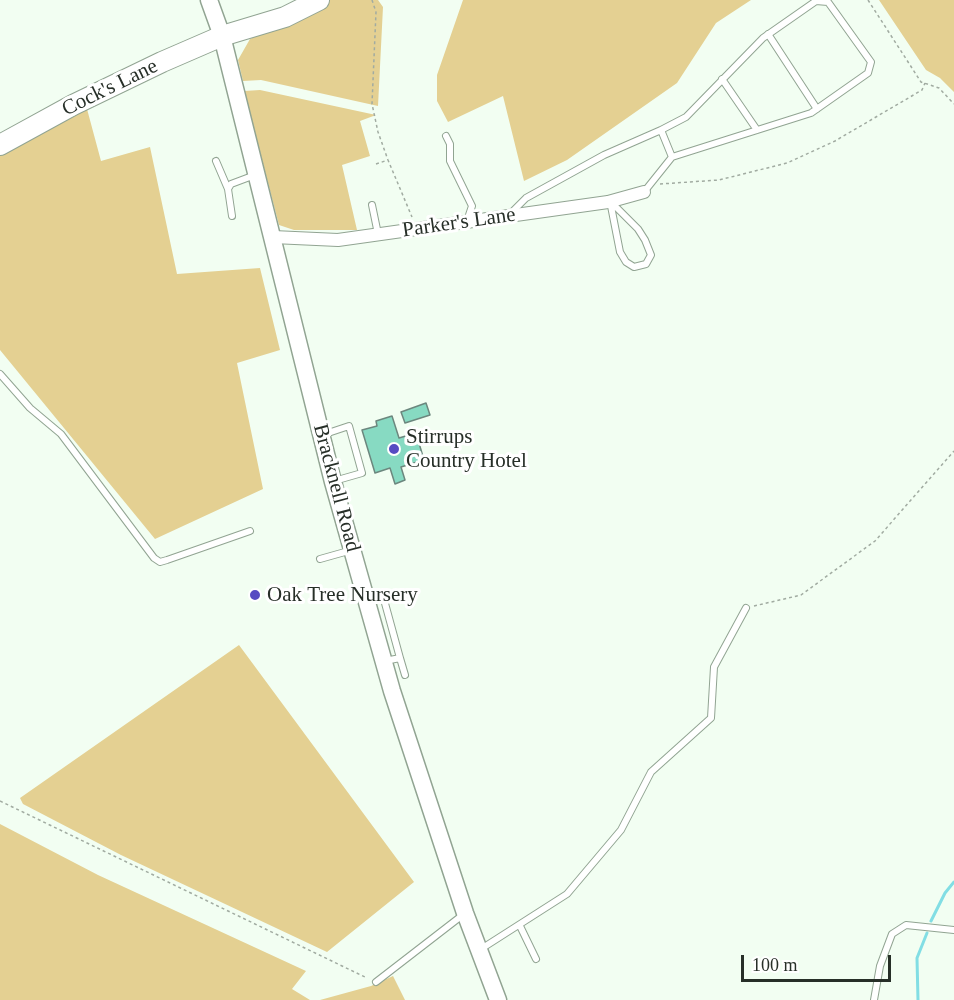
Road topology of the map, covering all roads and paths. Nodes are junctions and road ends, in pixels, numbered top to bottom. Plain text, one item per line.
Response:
1 (209, 0) edge
2 (319, 0) edge
3 (372, 0) edge
4 (868, 0) edge
5 (768, 34) junction
6 (222, 36) junction
7 (722, 80) junction
8 (925, 83) junction
9 (954, 104) edge
10 (817, 109) junction
11 (661, 130) junction
12 (757, 130) junction
13 (446, 136) dead end
14 (0, 145) edge
15 (672, 157) junction
16 (388, 160) junction
17 (216, 161) dead end
18 (376, 164) dead end
19 (255, 175) junction
20 (647, 188) junction
21 (228, 189) junction
22 (610, 201) junction
23 (372, 205) dead end
24 (232, 216) dead end
25 (509, 216) junction
26 (467, 222) junction
27 (417, 229) junction
28 (379, 235) junction
29 (273, 237) junction
30 (0, 374) edge
31 (321, 436) junction
32 (954, 451) edge
33 (333, 482) junction
34 (250, 531) dead end
35 (352, 549) junction
36 (320, 559) dead end
37 (383, 596) dead end
38 (746, 608) joint
39 (392, 660) junction
40 (405, 675) dead end
41 (0, 801) edge
42 (465, 913) junction
43 (520, 926) junction
44 (954, 930) edge
45 (477, 951) junction
46 (536, 959) dead end
47 (376, 982) joint
48 (498, 1000) edge
49 (874, 1000) edge

1 - 6 main road, Bracknell Road
2 - 6 main road, Cock's Lane
3 - 16 path
4 - 8 path
5 - 7 lane
5 - 10 lane
5 - 10 lane
6 - 14 main road, Cock's Lane
6 - 19 main road, Bracknell Road
7 - 11 lane
7 - 12 lane
8 - 9 path
8 - 20 path
10 - 12 lane
11 - 15 lane
11 - 25 lane
12 - 15 lane
13 - 26 lane
15 - 20 lane
16 - 18 path
16 - 27 path
17 - 21 lane
19 - 21 lane
19 - 29 main road, Bracknell Road
20 - 22 street, Parker's Lane
21 - 24 lane
22 - 22 lane
22 - 25 street, Parker's Lane
23 - 28 lane
25 - 26 street, Parker's Lane
26 - 27 street, Parker's Lane
27 - 28 street, Parker's Lane
28 - 29 street, Parker's Lane
29 - 31 main road, Bracknell Road
30 - 34 lane
31 - 33 main road, Bracknell Road
31 - 33 lane
32 - 38 path
33 - 35 main road, Bracknell Road
35 - 36 lane
35 - 39 main road, Bracknell Road
37 - 39 lane
38 - 43 lane
39 - 40 lane
39 - 42 main road, Bracknell Road
41 - 47 path
42 - 45 main road, Bracknell Road
42 - 47 lane
43 - 45 lane
43 - 46 lane
44 - 49 lane
45 - 48 main road, Bracknell Road

